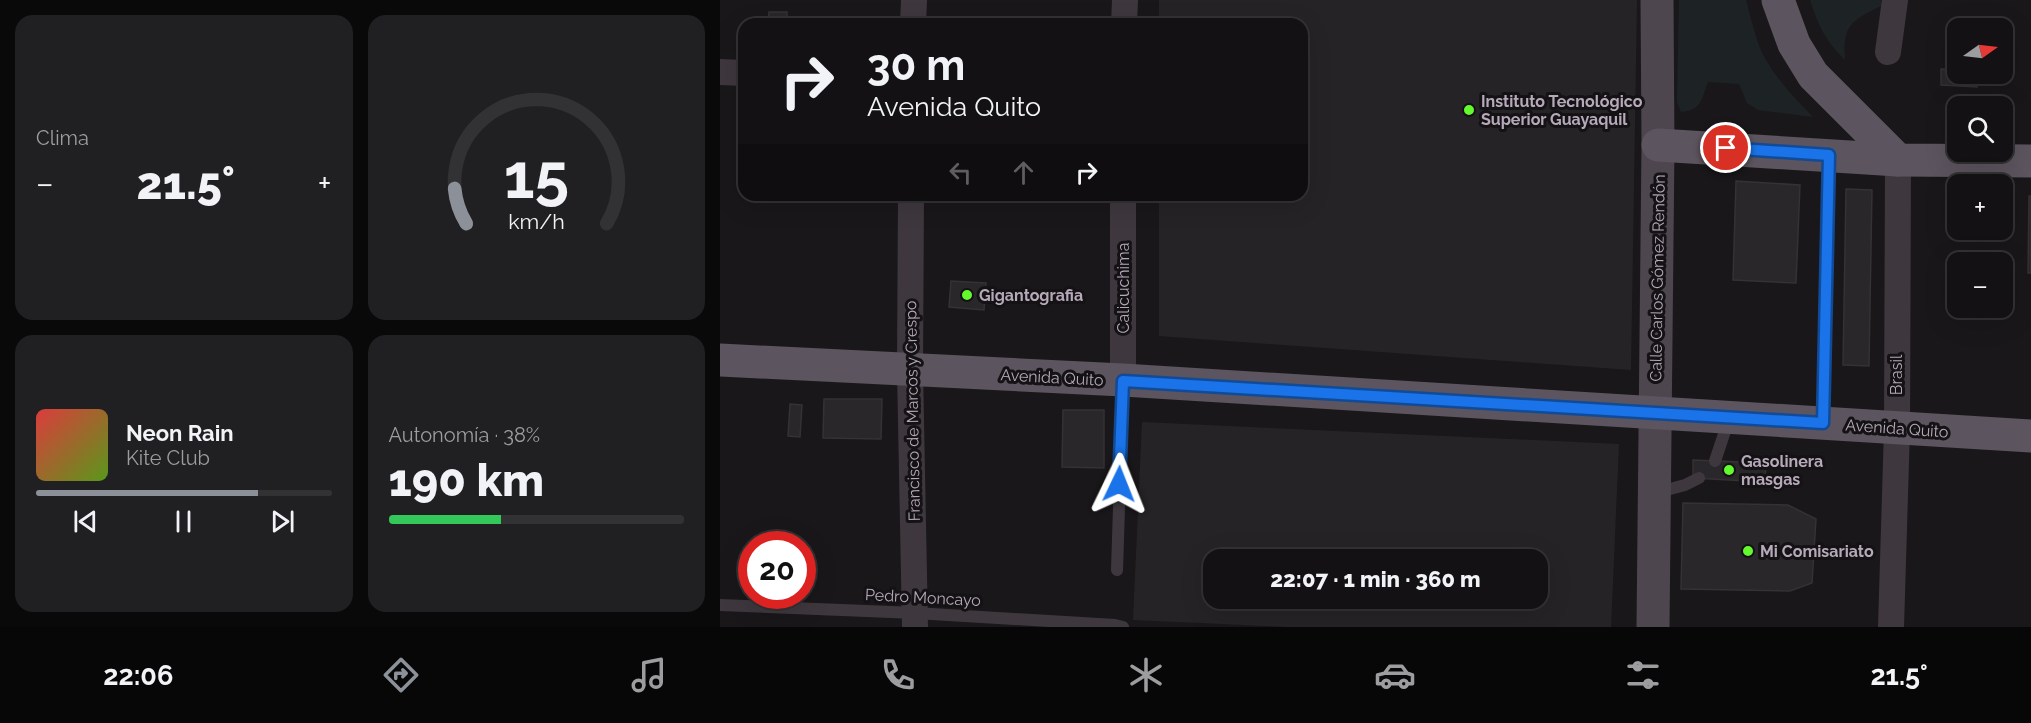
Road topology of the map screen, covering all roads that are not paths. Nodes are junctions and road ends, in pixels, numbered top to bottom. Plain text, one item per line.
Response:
1 (914, 0) edge
2 (1125, 0) edge
3 (1657, 0) edge
4 (1778, 0) edge
5 (1895, 0) edge
6 (913, 18) edge
7 (1124, 18) edge
8 (1888, 52) dead end
9 (720, 72) edge
10 (738, 73) edge
11 (1658, 145) junction
12 (1829, 155) junction
13 (1898, 160) junction
14 (2031, 161) edge
15 (911, 201) edge
16 (1123, 201) edge
17 (720, 360) edge
18 (910, 369) junction
19 (1123, 381) junction
20 (1655, 414) junction
21 (1730, 418) junction
22 (1823, 423) junction
23 (1897, 429) junction
24 (2031, 436) edge
25 (1715, 461) dead end
26 (1699, 478) dead end
27 (1654, 493) junction
28 (1117, 570) dead end
29 (720, 605) edge
30 (915, 620) edge
31 (1123, 627) edge
32 (1653, 627) edge
33 (1891, 627) edge

1 - 6 street
2 - 7 street
3 - 11 main road, Calle Carlos Gómez Rendón
4 - 13 main road
5 - 8 street
9 - 10 street
11 - 12 main road
11 - 20 main road, Calle Carlos Gómez Rendón
12 - 13 main road
12 - 22 lane
13 - 14 main road
13 - 23 street, Brasil
15 - 18 street, Francisco de Marcos y Crespo
16 - 19 street, Calicuchima
17 - 18 main road, Avenida Quito
18 - 19 main road, Avenida Quito
18 - 30 street, Francisco de Marcos y Crespo
19 - 20 main road, Avenida Quito
19 - 28 lane
20 - 21 main road, Avenida Quito
20 - 27 main road, Calle Carlos Gómez Rendón
21 - 22 main road, Avenida Quito
21 - 25 lane
22 - 23 main road, Avenida Quito
23 - 24 main road, Avenida Quito
23 - 33 street, Brasil
26 - 27 lane
27 - 32 main road, Calle Carlos Gómez Rendón
29 - 30 lane, Pedro Moncayo
30 - 31 lane, Pedro Moncayo

